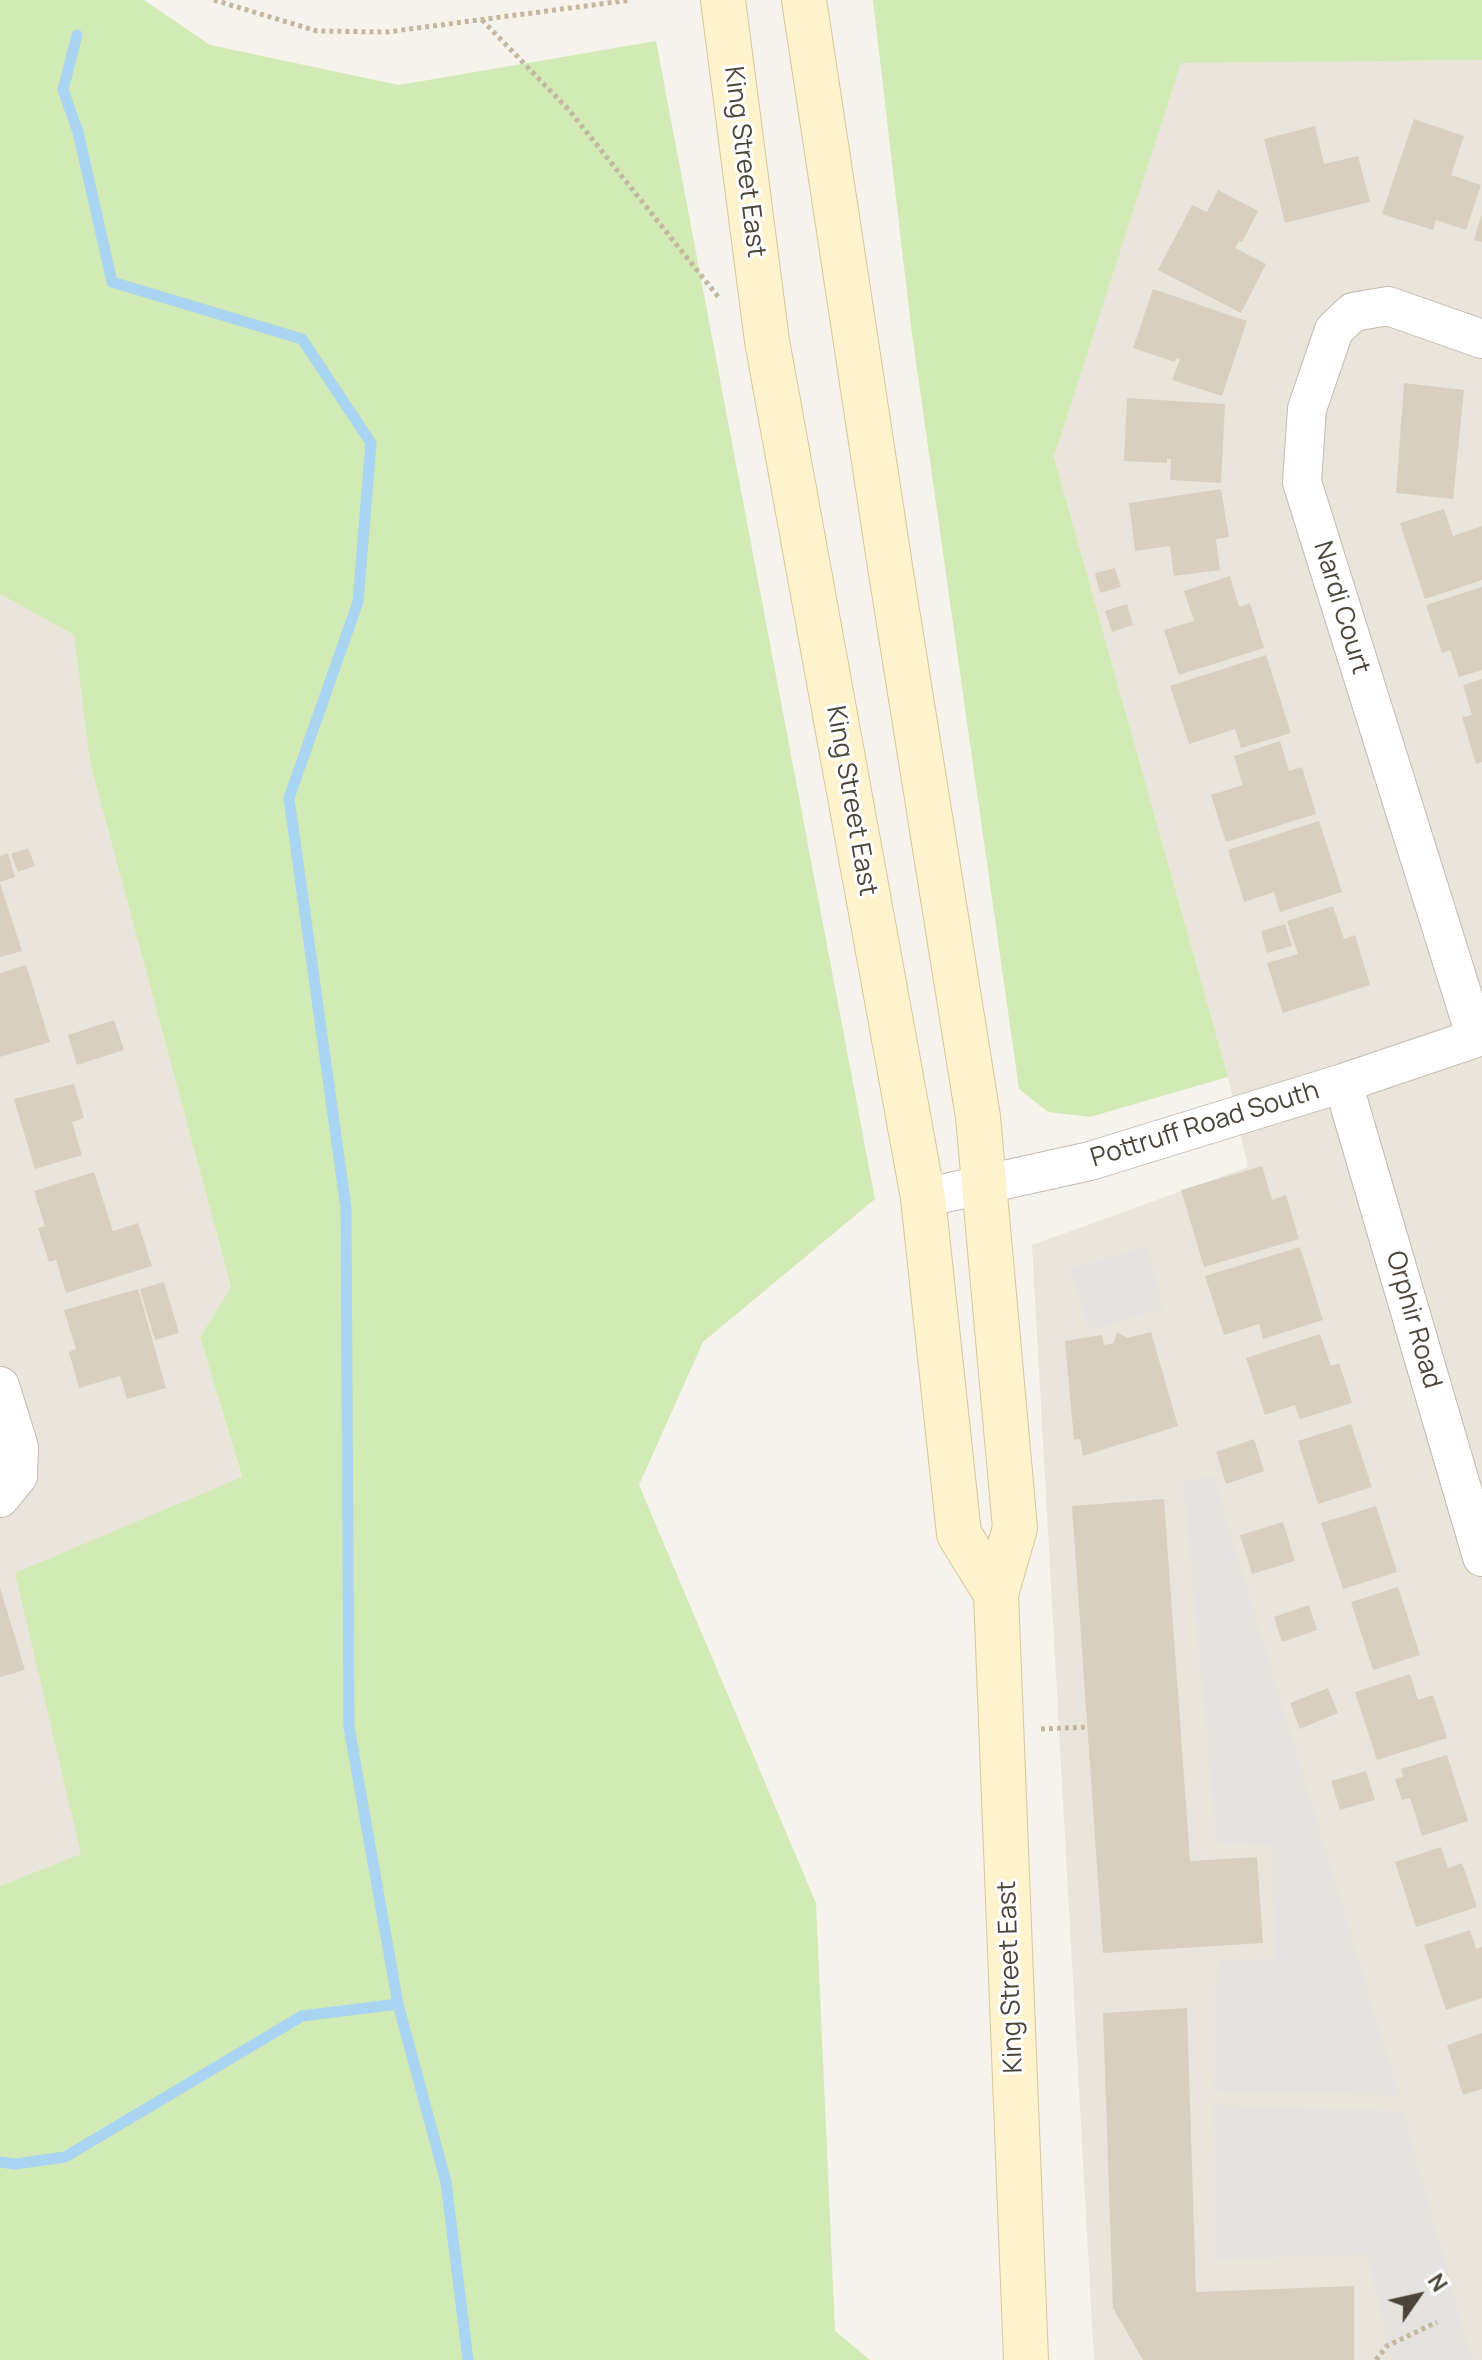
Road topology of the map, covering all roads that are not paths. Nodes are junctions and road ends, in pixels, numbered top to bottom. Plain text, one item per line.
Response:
1 (723, 0) edge
2 (804, 0) edge
3 (1482, 339) edge
4 (1479, 1037) edge
5 (1343, 1083) junction
6 (984, 1185) junction
7 (923, 1198) junction
8 (0, 1386) edge
9 (9, 1487) edge
10 (1482, 1557) edge
11 (996, 1594) junction
12 (1026, 2360) edge

1 - 7 main road, King Street East
2 - 6 main road, King Street East
3 - 4 street, Nardi Court
4 - 5 street, Pottruff Road South
5 - 6 street, Pottruff Road South
5 - 10 street, Orphir Road
6 - 7 street, Pottruff Road South
6 - 11 main road, King Street East
7 - 11 main road, King Street East
8 - 9 street
11 - 12 main road, King Street East

